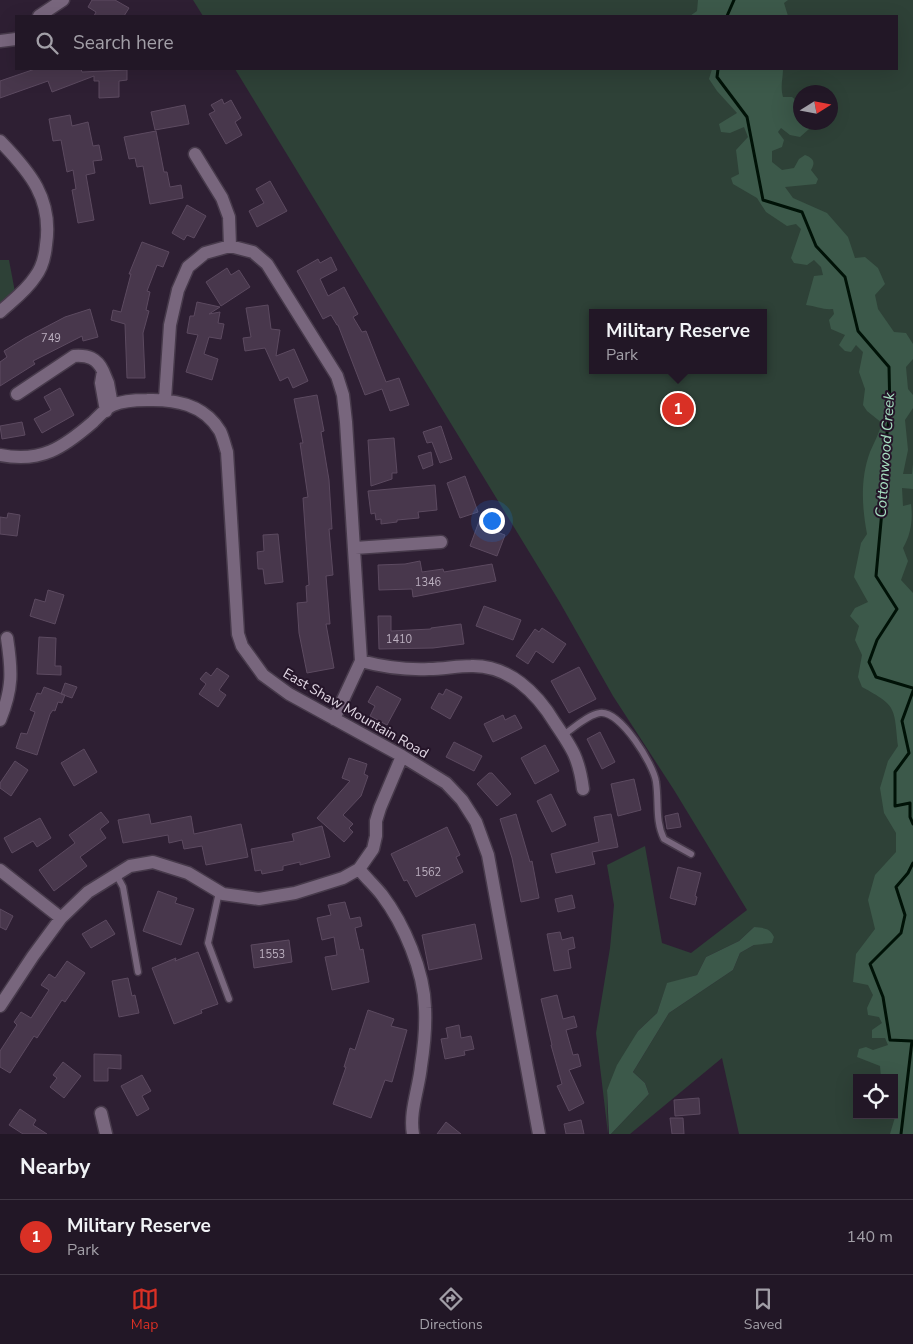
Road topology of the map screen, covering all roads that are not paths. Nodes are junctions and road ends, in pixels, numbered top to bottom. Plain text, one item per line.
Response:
1 (63, 0) edge
2 (40, 15) edge
3 (0, 141) edge
4 (195, 154) dead end
5 (230, 246) junction
6 (0, 312) edge
7 (17, 394) dead end
8 (165, 399) junction
9 (109, 408) junction
10 (0, 455) edge
11 (441, 542) dead end
12 (355, 548) junction
13 (8, 638) dead end
14 (361, 661) junction
15 (334, 719) junction
16 (0, 720) edge
17 (563, 735) junction
18 (402, 756) junction
19 (583, 789) dead end
20 (691, 854) dead end
21 (359, 869) junction
22 (0, 870) edge
23 (116, 874) junction
24 (219, 892) junction
25 (61, 918) junction
26 (138, 972) dead end
27 (229, 999) dead end
28 (0, 1006) edge
29 (101, 1113) dead end
30 (106, 1134) edge
31 (413, 1134) edge
32 (539, 1134) edge

1 - 2 street
3 - 6 street
4 - 5 street
5 - 8 street
5 - 12 street
7 - 9 street
8 - 9 street, East Shaw Mountain Road
8 - 15 street, East Shaw Mountain Road
9 - 10 street
11 - 12 street
12 - 14 street
13 - 16 street
14 - 15 street
14 - 17 street
15 - 18 street, East Shaw Mountain Road
17 - 19 street
17 - 20 lane
18 - 21 street
18 - 32 street, East Shaw Mountain Road
21 - 24 street
21 - 31 street
22 - 25 street
23 - 24 street
23 - 25 street
23 - 26 lane
24 - 27 lane
25 - 28 street
29 - 30 street

